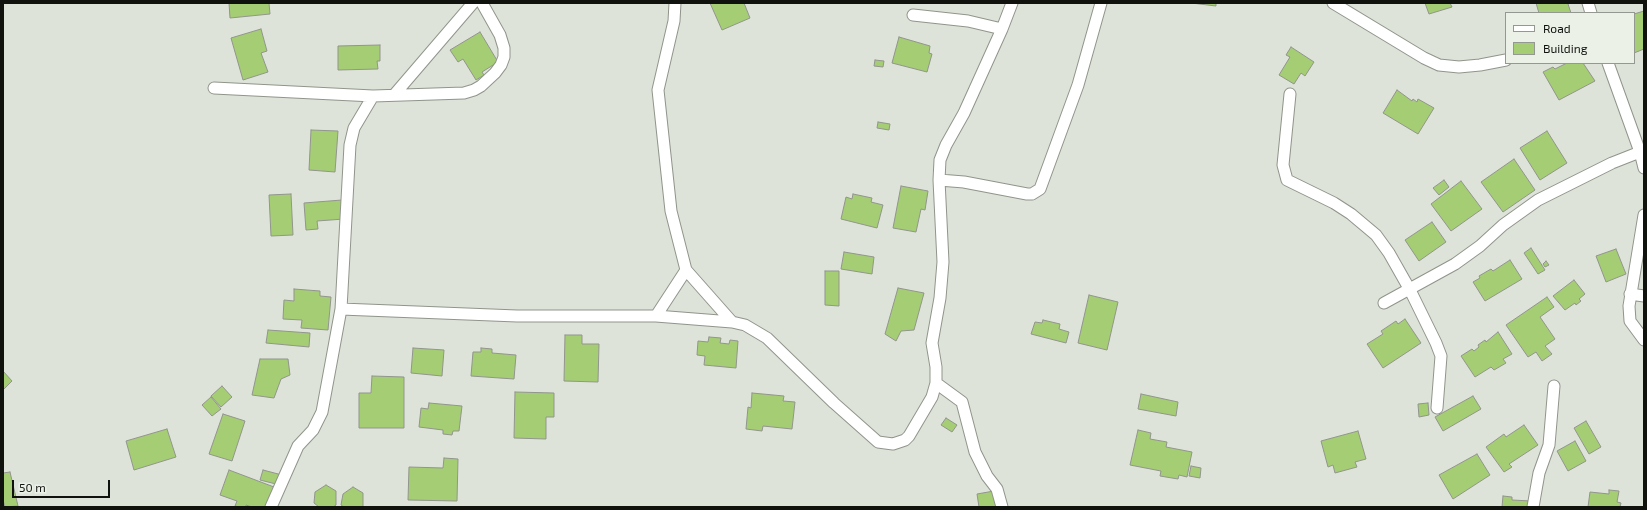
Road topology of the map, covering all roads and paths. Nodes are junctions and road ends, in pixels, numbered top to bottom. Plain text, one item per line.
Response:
1 (473, 3) edge
2 (482, 3) edge
3 (675, 3) edge
4 (1012, 3) edge
5 (1101, 3) edge
6 (1332, 3) edge
7 (913, 15) dead end
8 (1002, 29) junction
9 (1505, 60) edge
10 (1608, 64) edge
11 (214, 88) dead end
12 (1290, 94) dead end
13 (394, 95) junction
14 (373, 96) junction
15 (1640, 152) junction
16 (1644, 168) edge
17 (939, 180) junction
18 (1644, 215) edge
19 (686, 270) junction
20 (1410, 290) junction
21 (1630, 294) junction
22 (1644, 296) edge
23 (1384, 303) dead end
24 (341, 309) junction
25 (656, 316) junction
26 (732, 322) junction
27 (1644, 340) edge
28 (936, 383) junction
29 (1554, 386) dead end
30 (1437, 408) dead end
31 (271, 507) edge
32 (1002, 507) edge
33 (1533, 507) edge

1 - 13 street
2 - 13 street
3 - 19 street
4 - 8 street
5 - 17 street
6 - 9 street
7 - 8 street
8 - 17 street
10 - 15 street
11 - 14 street
12 - 20 street
13 - 14 street
14 - 24 street
15 - 16 street
15 - 20 street
17 - 28 street
18 - 21 street
19 - 25 street
19 - 26 street
20 - 23 street
20 - 30 street
21 - 22 street
21 - 27 street
24 - 25 street
24 - 31 street
25 - 26 street
26 - 28 street
28 - 32 street
29 - 33 street

